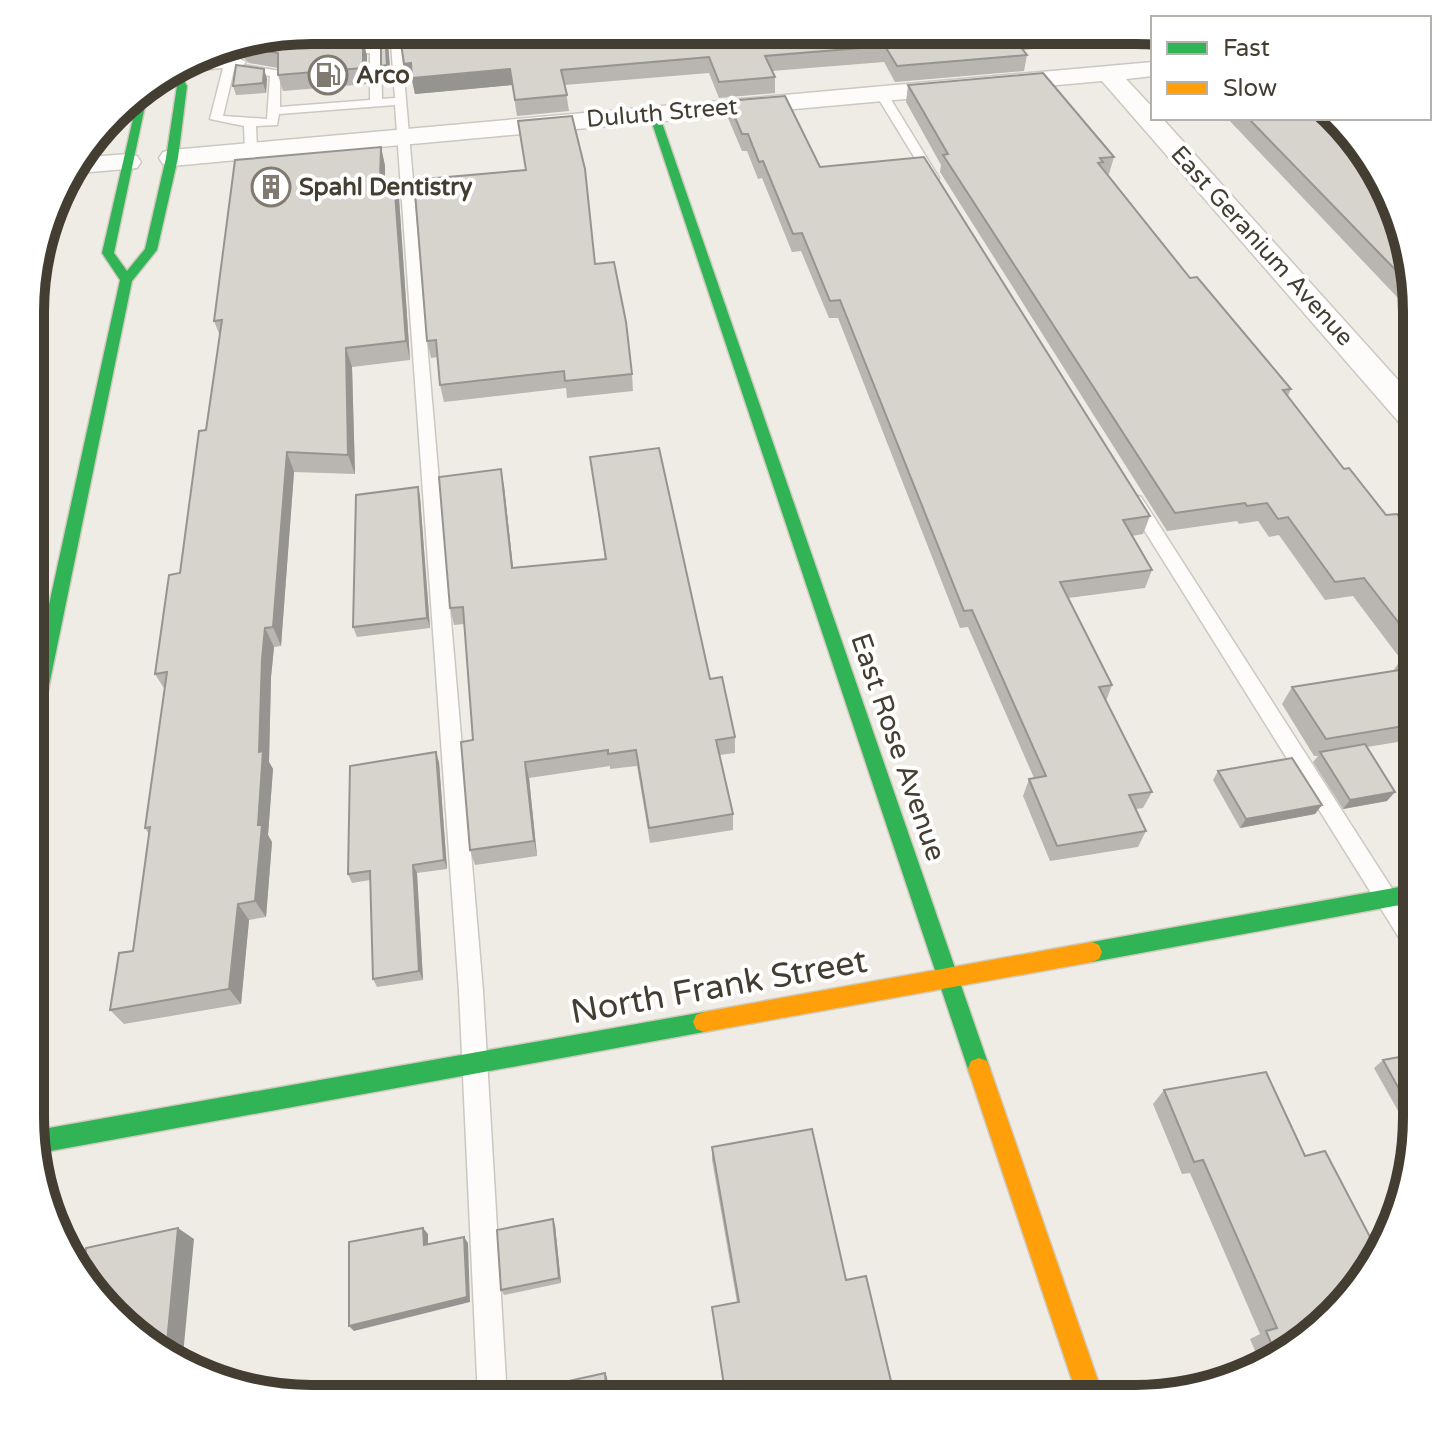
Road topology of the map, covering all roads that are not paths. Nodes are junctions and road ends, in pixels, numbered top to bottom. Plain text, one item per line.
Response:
1 (398, 44) edge
2 (334, 52) edge
3 (265, 57) edge
4 (209, 65) edge
5 (229, 67) junction
6 (1151, 69) edge
7 (1108, 73) junction
8 (179, 79) edge
9 (881, 93) junction
10 (400, 101) junction
11 (376, 102) junction
12 (141, 106) edge
13 (274, 111) junction
14 (654, 114) junction
15 (250, 123) junction
16 (402, 136) junction
17 (251, 150) junction
18 (172, 158) junction
19 (128, 162) junction
20 (87, 166) edge
21 (943, 194) edge
22 (126, 280) junction
23 (1402, 404) edge
24 (1129, 491) edge
25 (44, 666) edge
26 (1402, 895) edge
27 (1386, 898) junction
28 (1402, 923) edge
29 (947, 979) junction
30 (474, 1064) junction
31 (46, 1141) edge
32 (492, 1384) edge
33 (1086, 1384) edge

1 - 10 lane
2 - 11 lane
3 - 5 lane
4 - 5 lane
5 - 13 lane
5 - 15 lane
6 - 7 street, Duluth Street
7 - 9 street, Duluth Street
7 - 23 street, East Geranium Avenue
8 - 18 street
9 - 14 street, Duluth Street
9 - 21 lane
10 - 11 lane
10 - 16 lane
11 - 13 lane
12 - 19 street
13 - 15 lane
14 - 16 street, Duluth Street
14 - 29 street, East Rose Avenue
15 - 17 lane
16 - 17 street, Duluth Street
16 - 30 lane
17 - 18 street, Duluth Street
18 - 22 street
19 - 20 street
19 - 22 street
22 - 25 street
24 - 27 lane
26 - 27 street, North Frank Street
27 - 28 lane
27 - 29 street, North Frank Street
29 - 30 street, North Frank Street
29 - 33 street, East Rose Avenue
30 - 31 street, North Frank Street
30 - 32 lane

